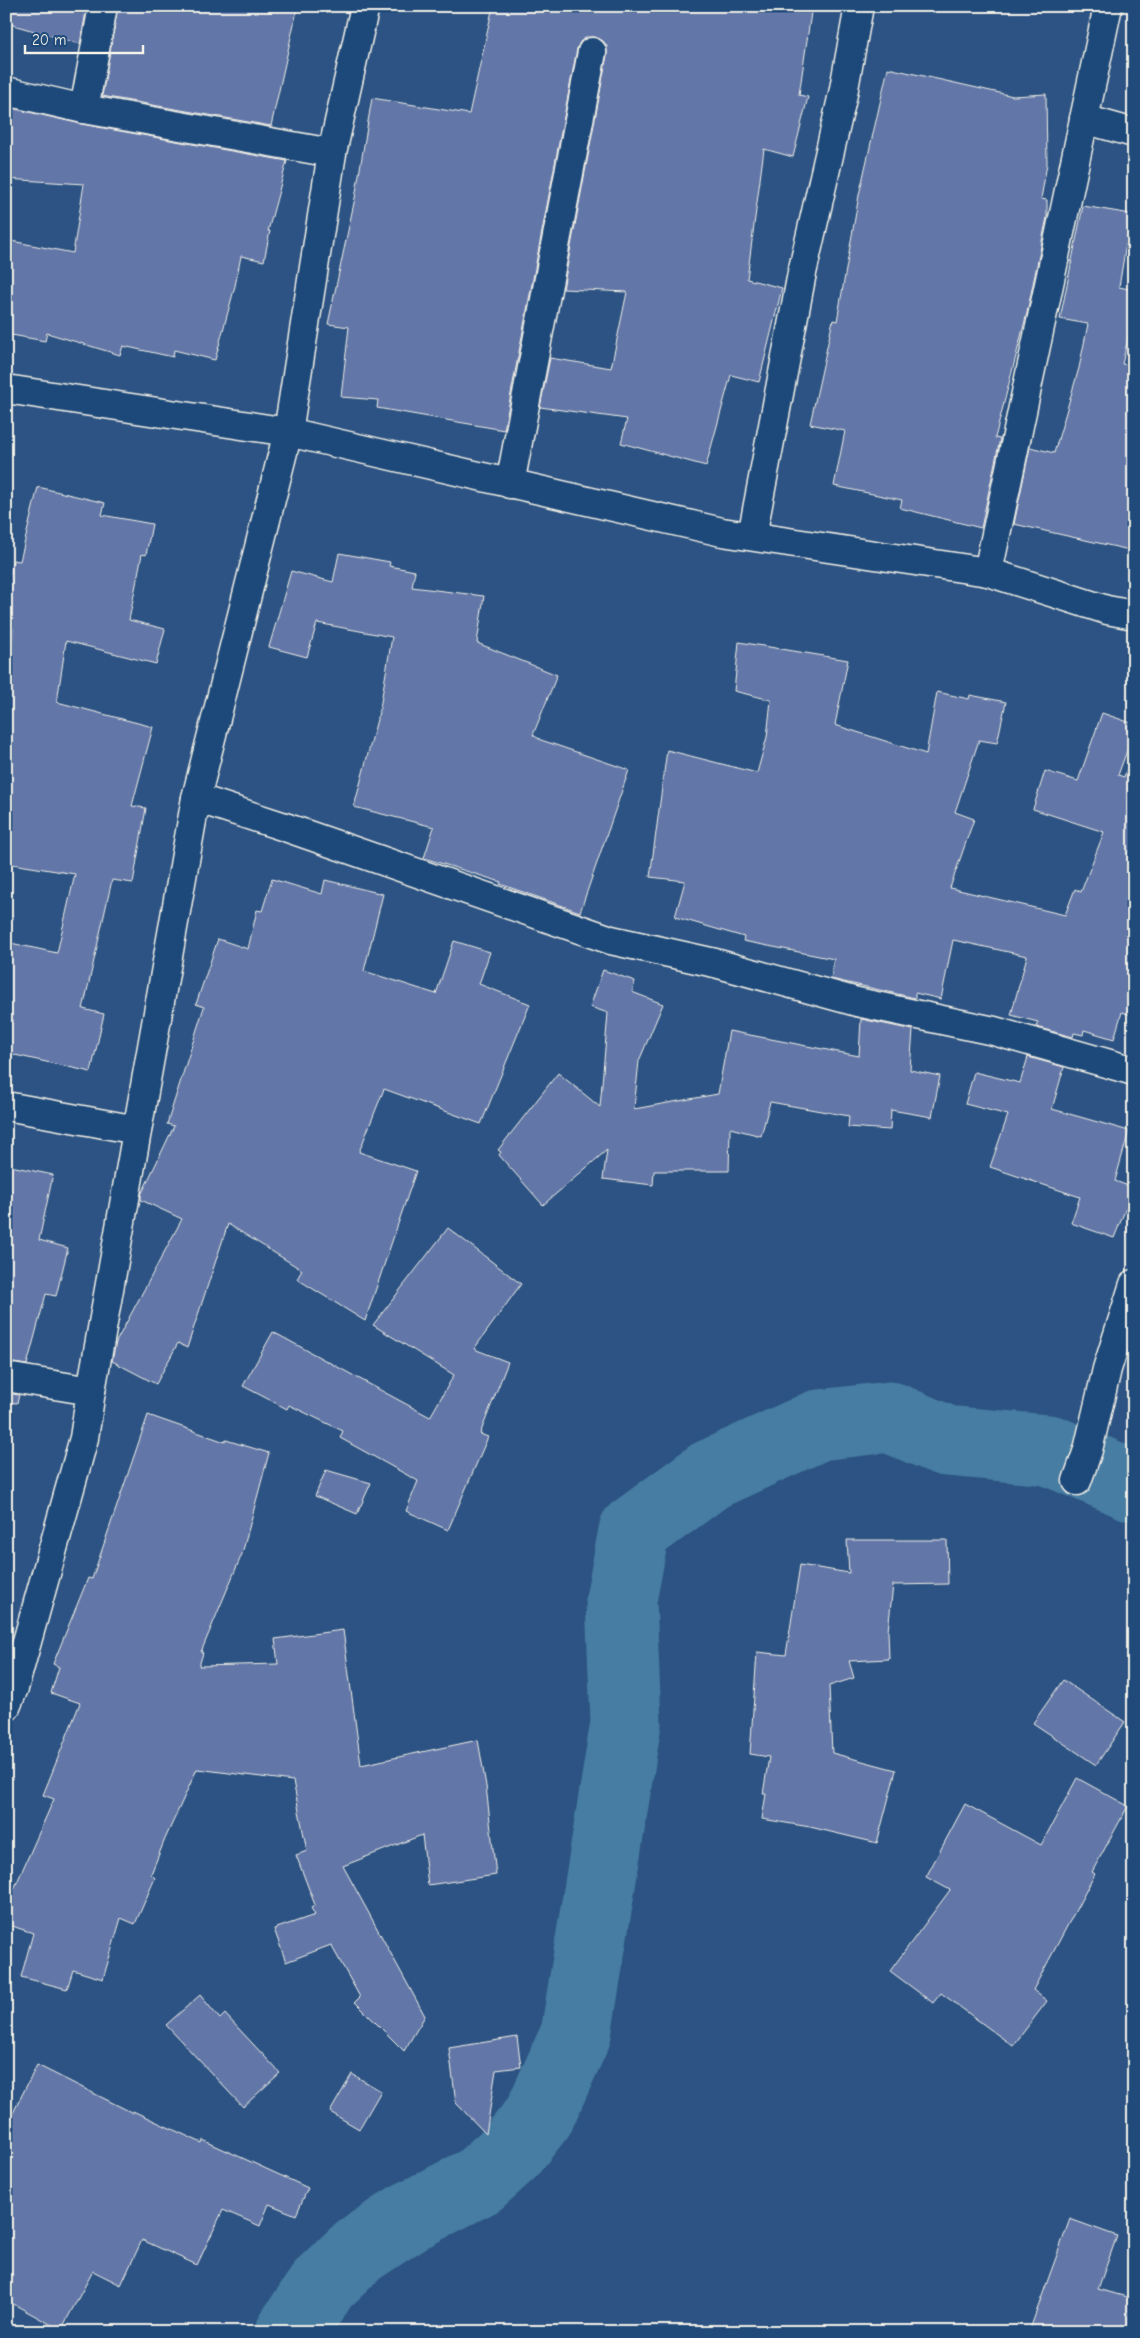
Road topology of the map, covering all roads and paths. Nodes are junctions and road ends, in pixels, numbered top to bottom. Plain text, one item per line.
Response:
1 (103, 6) edge
2 (365, 6) edge
3 (859, 6) edge
4 (1108, 6) edge
5 (592, 52) dead end
6 (6, 91) edge
7 (84, 109) junction
8 (1084, 119) junction
9 (1134, 133) edge
10 (332, 153) junction
11 (6, 389) edge
12 (288, 432) junction
13 (510, 484) junction
14 (752, 536) junction
15 (988, 572) junction
16 (1134, 615) edge
17 (196, 798) junction
18 (1134, 1072) edge
19 (6, 1106) edge
20 (137, 1130) junction
21 (1134, 1284) edge
22 (6, 1377) edge
23 (91, 1391) junction
24 (1077, 1481) dead end
25 (9, 1694) edge

1 - 7 street
2 - 10 street
3 - 14 street
4 - 8 street
5 - 13 street
6 - 7 street
7 - 10 street
8 - 9 street
8 - 15 street
10 - 12 street
11 - 12 street
12 - 13 street
12 - 17 street
13 - 14 street
14 - 15 street
15 - 16 street
17 - 18 street
17 - 20 street
19 - 20 street
20 - 23 street
21 - 24 street
22 - 23 street
23 - 25 street

